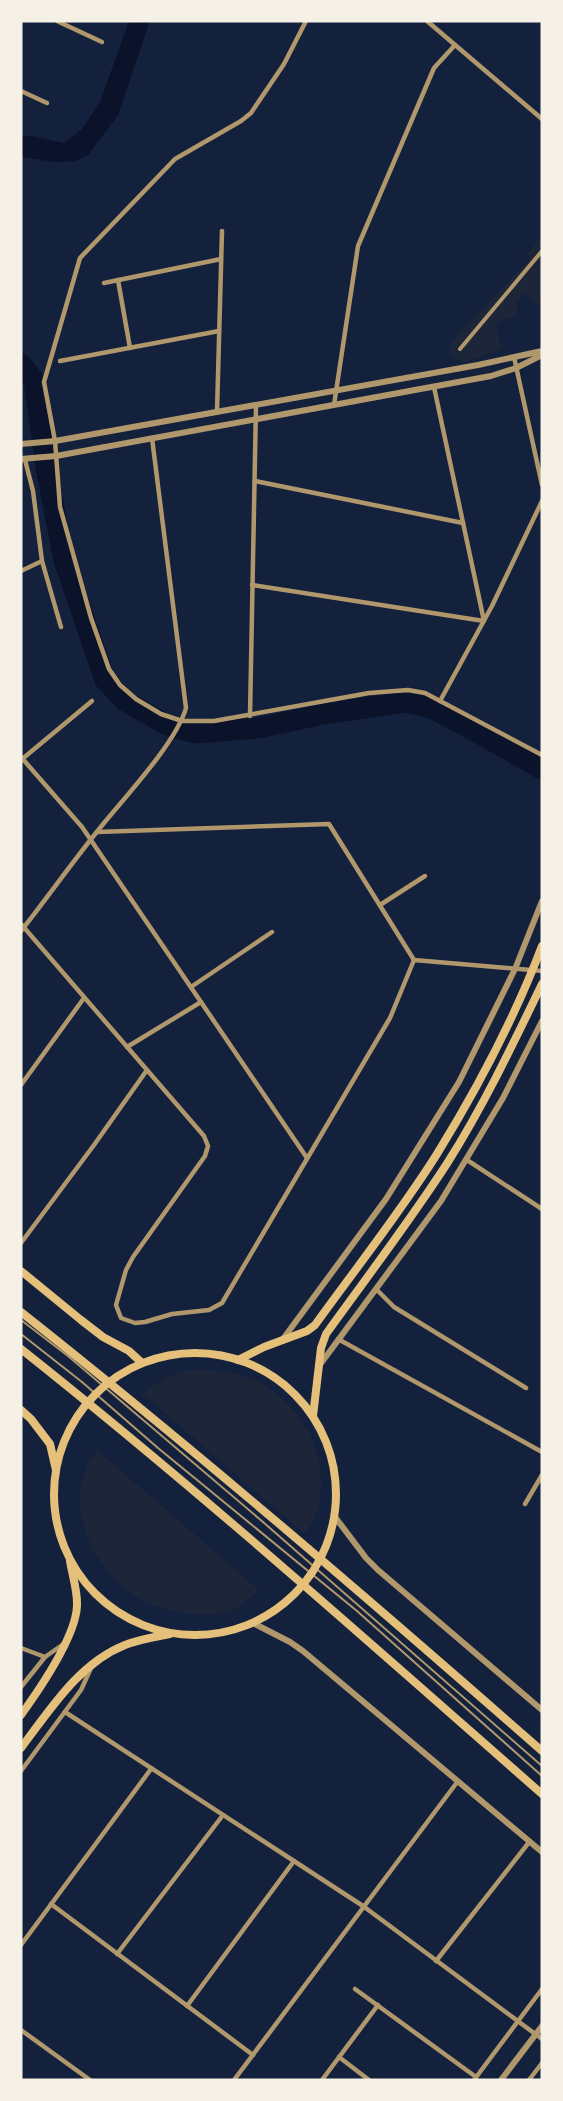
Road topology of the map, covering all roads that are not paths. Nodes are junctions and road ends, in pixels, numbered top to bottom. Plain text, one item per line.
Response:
1 (57, 21) edge
2 (306, 21) edge
3 (428, 21) edge
4 (102, 42) dead end
5 (455, 45) junction
6 (21, 91) edge
7 (47, 103) dead end
8 (542, 119) edge
9 (222, 231) dead end
10 (542, 251) edge
11 (221, 259) junction
12 (118, 280) junction
13 (104, 283) dead end
14 (219, 331) junction
15 (130, 348) junction
16 (460, 349) dead end
17 (542, 353) edge
18 (514, 357) junction
19 (60, 361) dead end
20 (516, 368) junction
21 (434, 387) junction
22 (336, 390) junction
23 (256, 405) junction
24 (334, 405) junction
25 (217, 412) junction
26 (256, 419) junction
27 (152, 438) junction
28 (53, 441) junction
29 (25, 444) edge
30 (54, 457) junction
31 (26, 459) edge
32 (255, 481) junction
33 (542, 485) edge
34 (542, 501) edge
35 (463, 523) junction
36 (42, 561) junction
37 (21, 571) edge
38 (252, 585) junction
39 (484, 621) junction
40 (61, 627) dead end
41 (92, 701) dead end
42 (440, 701) junction
43 (250, 716) junction
44 (182, 721) junction
45 (542, 755) edge
46 (21, 759) edge
47 (96, 832) junction
48 (90, 840) junction
49 (425, 876) dead end
50 (542, 901) edge
51 (380, 905) junction
52 (22, 928) edge
53 (272, 932) dead end
54 (542, 946) edge
55 (414, 960) junction
56 (515, 969) junction
57 (532, 970) junction
58 (542, 971) edge
59 (542, 984) edge
60 (191, 987) junction
61 (84, 998) junction
62 (201, 1002) junction
63 (542, 1021) edge
64 (127, 1047) junction
65 (147, 1070) junction
66 (21, 1085) edge
67 (306, 1158) junction
68 (467, 1160) junction
69 (542, 1209) edge
70 (21, 1243) edge
71 (21, 1270) edge
72 (376, 1289) junction
73 (21, 1312) edge
74 (21, 1320) edge
75 (21, 1334) edge
76 (338, 1339) junction
77 (283, 1340) junction
78 (21, 1349) edge
79 (238, 1360) junction
80 (142, 1363) junction
81 (318, 1367) junction
82 (525, 1388) dead end
83 (21, 1410) edge
84 (313, 1416) junction
85 (542, 1452) edge
86 (56, 1470) junction
87 (542, 1475) edge
88 (525, 1504) dead end
89 (335, 1516) junction
90 (69, 1558) junction
91 (253, 1623) junction
92 (172, 1633) junction
93 (64, 1642) junction
94 (21, 1648) edge
95 (45, 1657) junction
96 (92, 1666) junction
97 (21, 1687) edge
98 (542, 1710) edge
99 (64, 1712) junction
100 (21, 1715) edge
101 (21, 1748) edge
102 (542, 1751) edge
103 (542, 1766) edge
104 (152, 1769) junction
105 (21, 1771) edge
106 (542, 1776) edge
107 (458, 1781) junction
108 (542, 1794) edge
109 (223, 1815) junction
110 (530, 1842) junction
111 (542, 1852) edge
112 (294, 1861) junction
113 (51, 1904) junction
114 (363, 1906) junction
115 (21, 1945) edge
116 (117, 1954) junction
117 (436, 1961) junction
118 (356, 1989) dead end
119 (542, 1989) edge
120 (378, 2005) junction
121 (187, 2006) junction
122 (518, 2021) junction
123 (542, 2026) edge
124 (21, 2030) edge
125 (536, 2034) junction
126 (542, 2039) edge
127 (253, 2055) junction
128 (339, 2058) junction
129 (542, 2063) edge
130 (475, 2079) edge
131 (90, 2080) edge
132 (234, 2080) edge
133 (322, 2080) edge
134 (369, 2080) edge
135 (501, 2080) edge
136 (529, 2080) edge

1 - 4 street
2 - 28 street
3 - 5 street
5 - 8 street
5 - 22 street
6 - 7 street
9 - 11 street
10 - 16 street
11 - 12 street
11 - 14 street
12 - 13 street
12 - 15 street
14 - 15 street
14 - 25 street
15 - 19 street
17 - 18 street
17 - 20 street
18 - 20 street
18 - 22 street
20 - 21 street
20 - 33 street
21 - 24 street
21 - 35 street
22 - 23 street
22 - 24 street
23 - 25 street
23 - 26 street
24 - 26 street
25 - 28 street
26 - 27 street
26 - 32 street
27 - 30 street
27 - 44 street
28 - 29 street
28 - 30 street
30 - 31 street
30 - 44 street
31 - 36 street
32 - 35 street
32 - 38 street
34 - 39 street
35 - 39 street
36 - 37 street
36 - 40 street
38 - 39 street
38 - 43 street
39 - 42 street
41 - 46 street
42 - 43 street
42 - 45 street
43 - 44 street
44 - 47 street
46 - 48 street
47 - 48 street
47 - 51 street
48 - 52 street
48 - 60 street
49 - 51 street
50 - 56 street
51 - 55 street
52 - 61 street
53 - 60 street
54 - 57 main road
55 - 56 street
55 - 67 street
56 - 57 street
56 - 77 street
57 - 58 street
57 - 77 main road
59 - 81 main road
60 - 62 street
61 - 64 street
61 - 66 street
62 - 64 street
62 - 67 street
63 - 68 street
64 - 65 street
65 - 67 street
65 - 70 street
68 - 69 street
68 - 72 street
71 - 80 highway
72 - 76 street
72 - 82 street
73 - 102 highway
74 - 103 lane
75 - 106 lane
76 - 81 street
76 - 85 street
77 - 79 main road
78 - 108 highway
79 - 80 main road
79 - 84 main road
80 - 86 main road
81 - 84 main road
83 - 86 highway
84 - 89 main road
86 - 90 main road
87 - 88 street
89 - 91 main road
89 - 98 street
90 - 92 main road
90 - 93 main road
91 - 92 main road
91 - 107 street
92 - 96 main road
93 - 95 street
93 - 100 main road
94 - 95 street
95 - 97 street
96 - 99 street
96 - 101 main road
99 - 104 street
99 - 105 street
104 - 109 street
104 - 113 street
107 - 110 street
107 - 114 street
109 - 112 street
109 - 116 street
110 - 111 street
110 - 117 street
112 - 114 street
112 - 121 street
113 - 115 street
113 - 116 street
114 - 117 street
114 - 127 street
116 - 121 street
117 - 122 street
118 - 120 street
119 - 122 street
120 - 128 street
120 - 130 street
121 - 127 street
122 - 125 street
122 - 130 street
123 - 125 street
124 - 131 street
125 - 126 street
125 - 135 street
127 - 132 street
128 - 133 street
128 - 134 street
129 - 136 street

